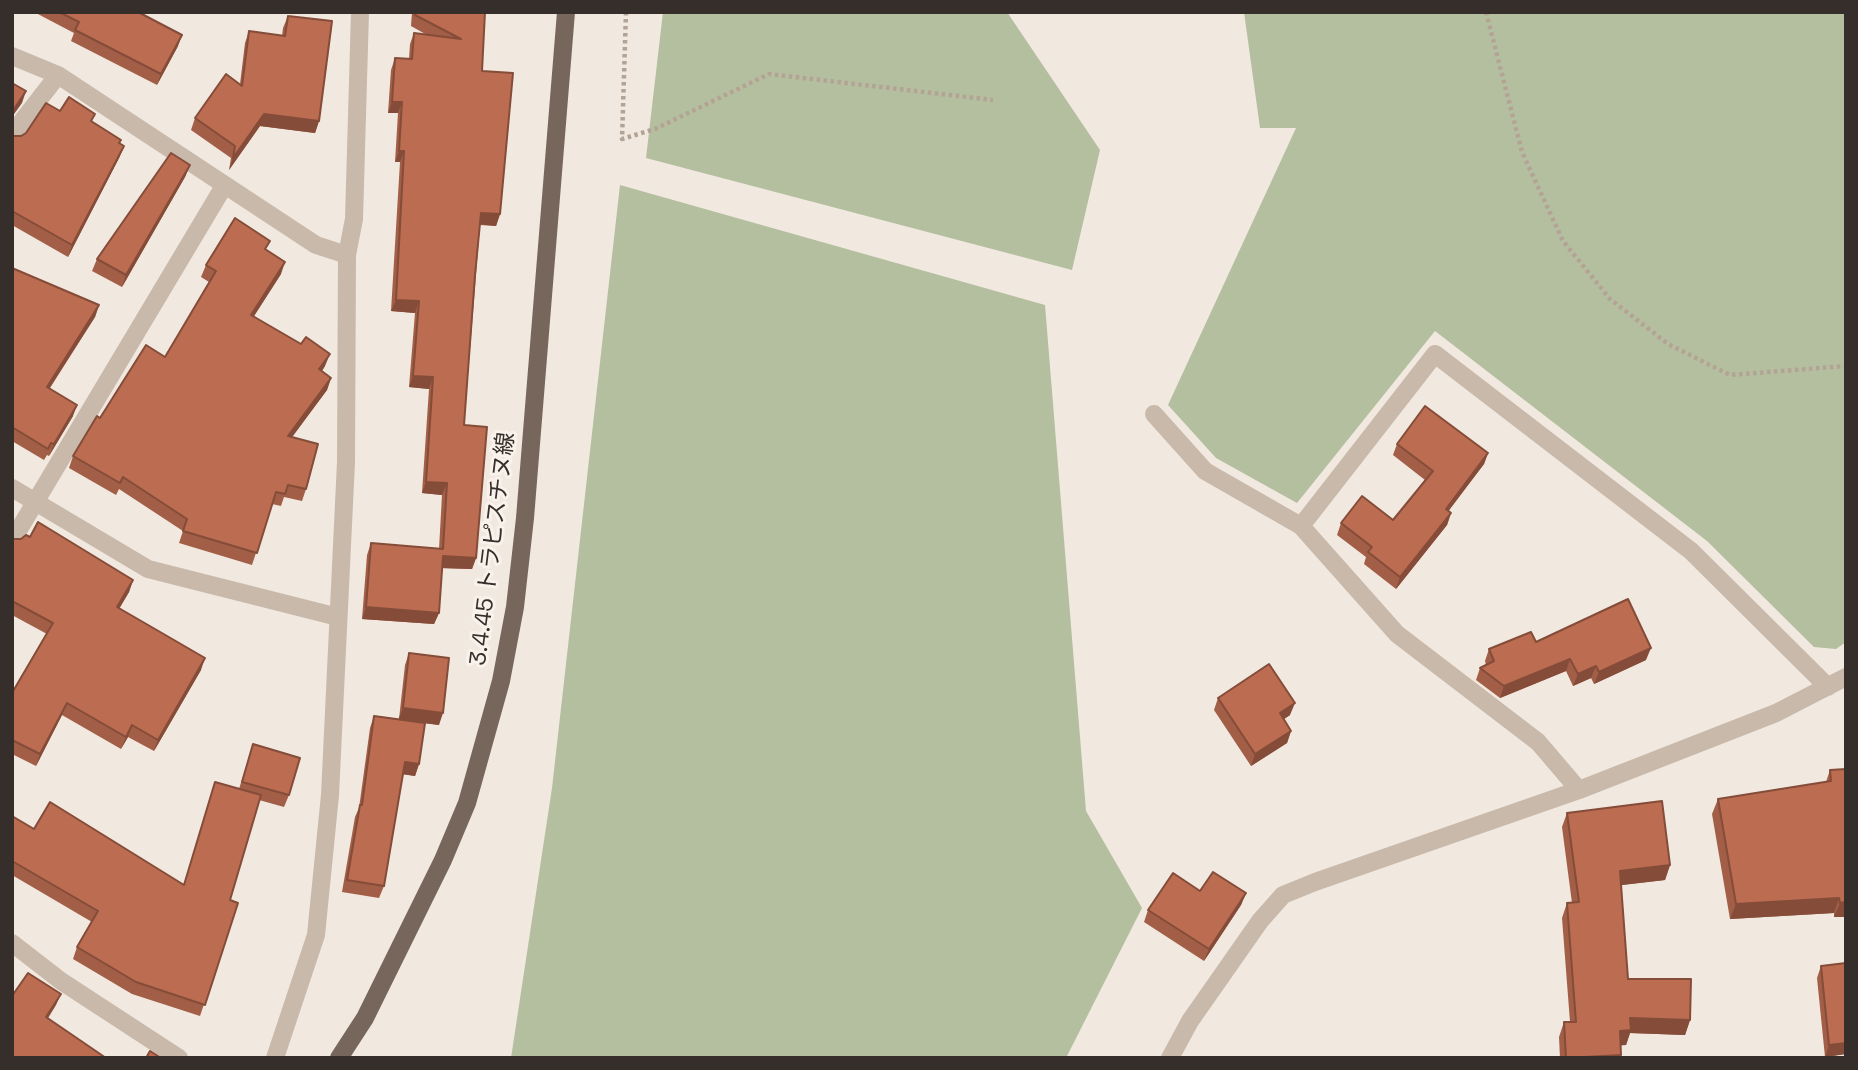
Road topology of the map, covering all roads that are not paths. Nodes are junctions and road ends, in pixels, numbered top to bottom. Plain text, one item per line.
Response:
1 (360, 12) edge
2 (566, 12) edge
3 (12, 56) edge
4 (58, 75) junction
5 (12, 138) edge
6 (224, 186) junction
7 (347, 255) junction
8 (1154, 415) dead end
9 (12, 488) edge
10 (36, 502) junction
11 (1301, 526) junction
12 (12, 541) edge
13 (338, 617) junction
14 (1846, 677) edge
15 (1828, 687) junction
16 (1578, 790) junction
17 (12, 943) edge
18 (179, 1058) edge
19 (275, 1058) edge
20 (340, 1058) edge
21 (1170, 1058) edge

1 - 7 street
2 - 20 main road, 3.4.45 トラピスチヌ線
3 - 4 street
4 - 5 street
4 - 6 street
6 - 7 street
6 - 10 street
7 - 13 street
8 - 11 street
9 - 10 street
10 - 12 street
10 - 13 street
11 - 15 street
11 - 16 street
13 - 19 street
14 - 15 street
15 - 16 street
16 - 21 street
17 - 18 street

